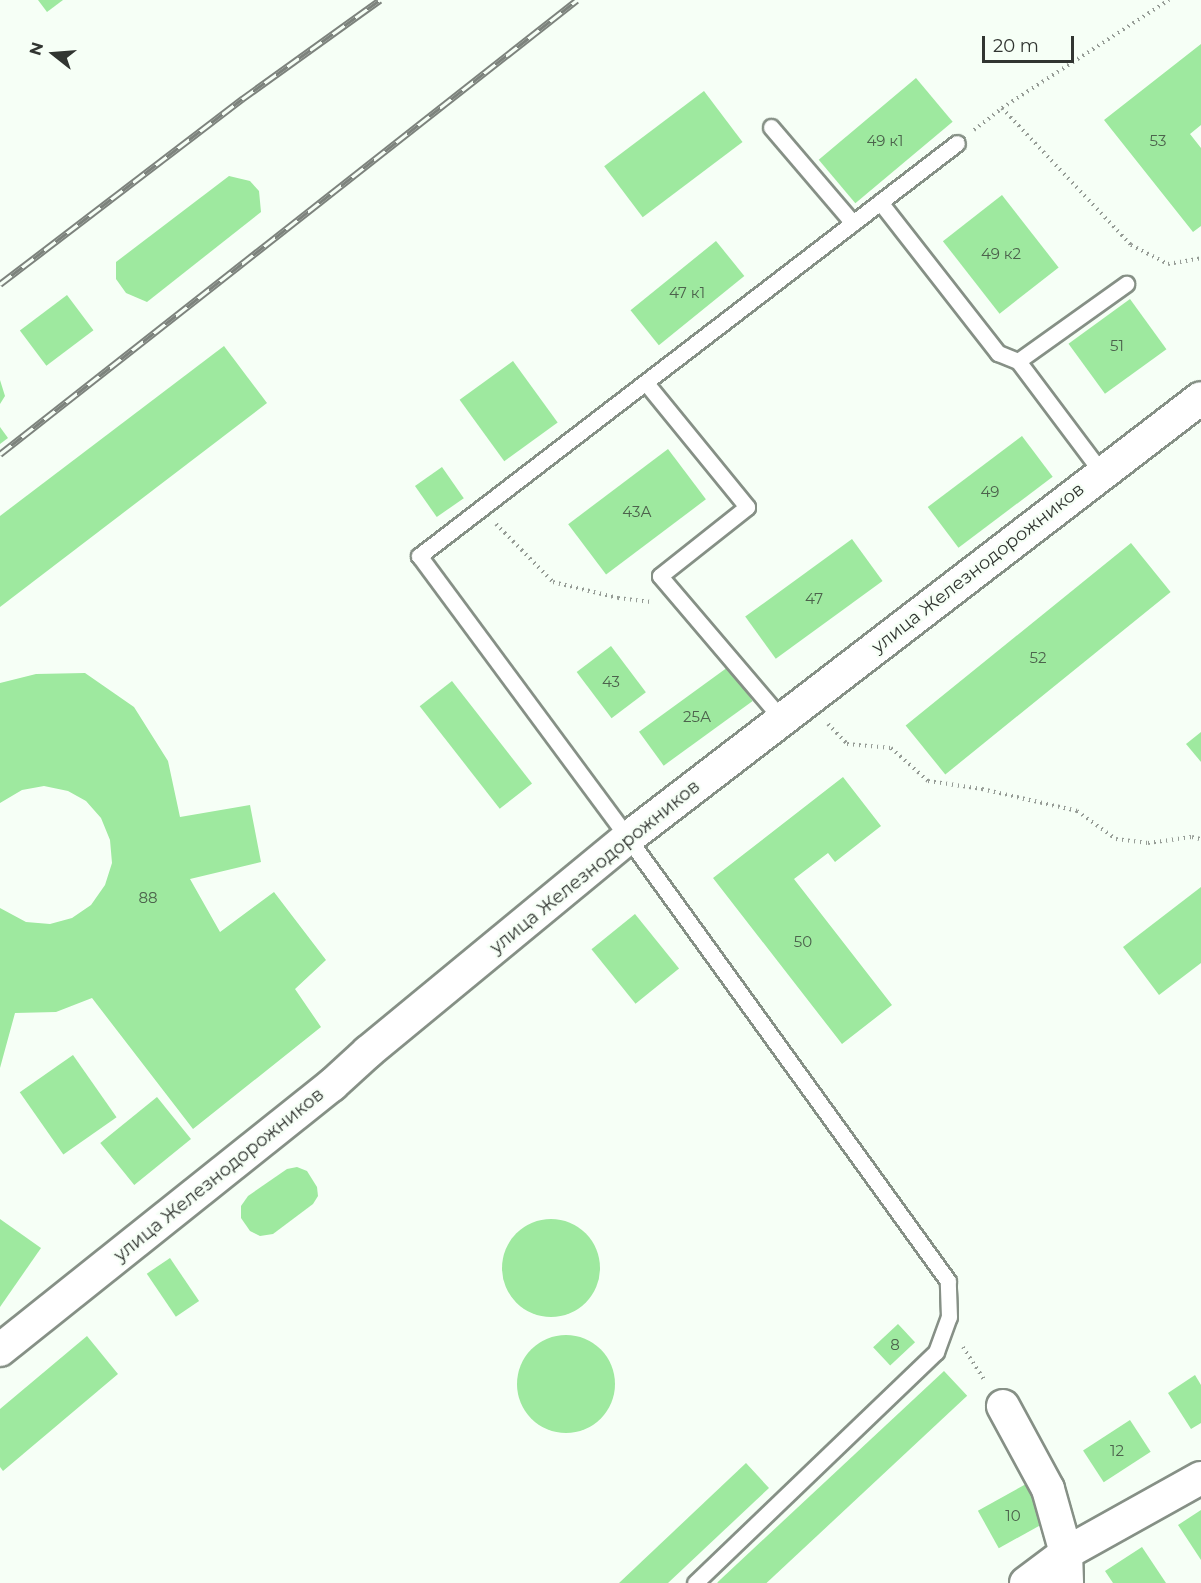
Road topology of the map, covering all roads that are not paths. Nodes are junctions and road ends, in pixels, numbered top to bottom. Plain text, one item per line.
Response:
1 (771, 127) dead end
2 (957, 143) road end
3 (880, 202) junction
4 (853, 224) junction
5 (1126, 284) dead end
6 (1018, 361) junction
7 (646, 383) junction
8 (1201, 398) edge
9 (1102, 473) junction
10 (782, 718) junction
11 (628, 838) junction
12 (0, 1350) edge
13 (1003, 1406) road end
14 (1201, 1478) edge
15 (1067, 1568) edge
16 (695, 1583) edge
17 (1026, 1583) edge

1 - 4 lane
2 - 3 lane
3 - 4 lane
3 - 6 lane
4 - 7 lane
5 - 6 lane
6 - 9 lane
7 - 10 lane
7 - 11 lane
8 - 9 street, улица Железнодорожников
9 - 10 street, улица Железнодорожников
10 - 11 street, улица Железнодорожников
11 - 12 street, улица Железнодорожников
11 - 16 lane
13 - 15 street
14 - 15 street
15 - 17 street

